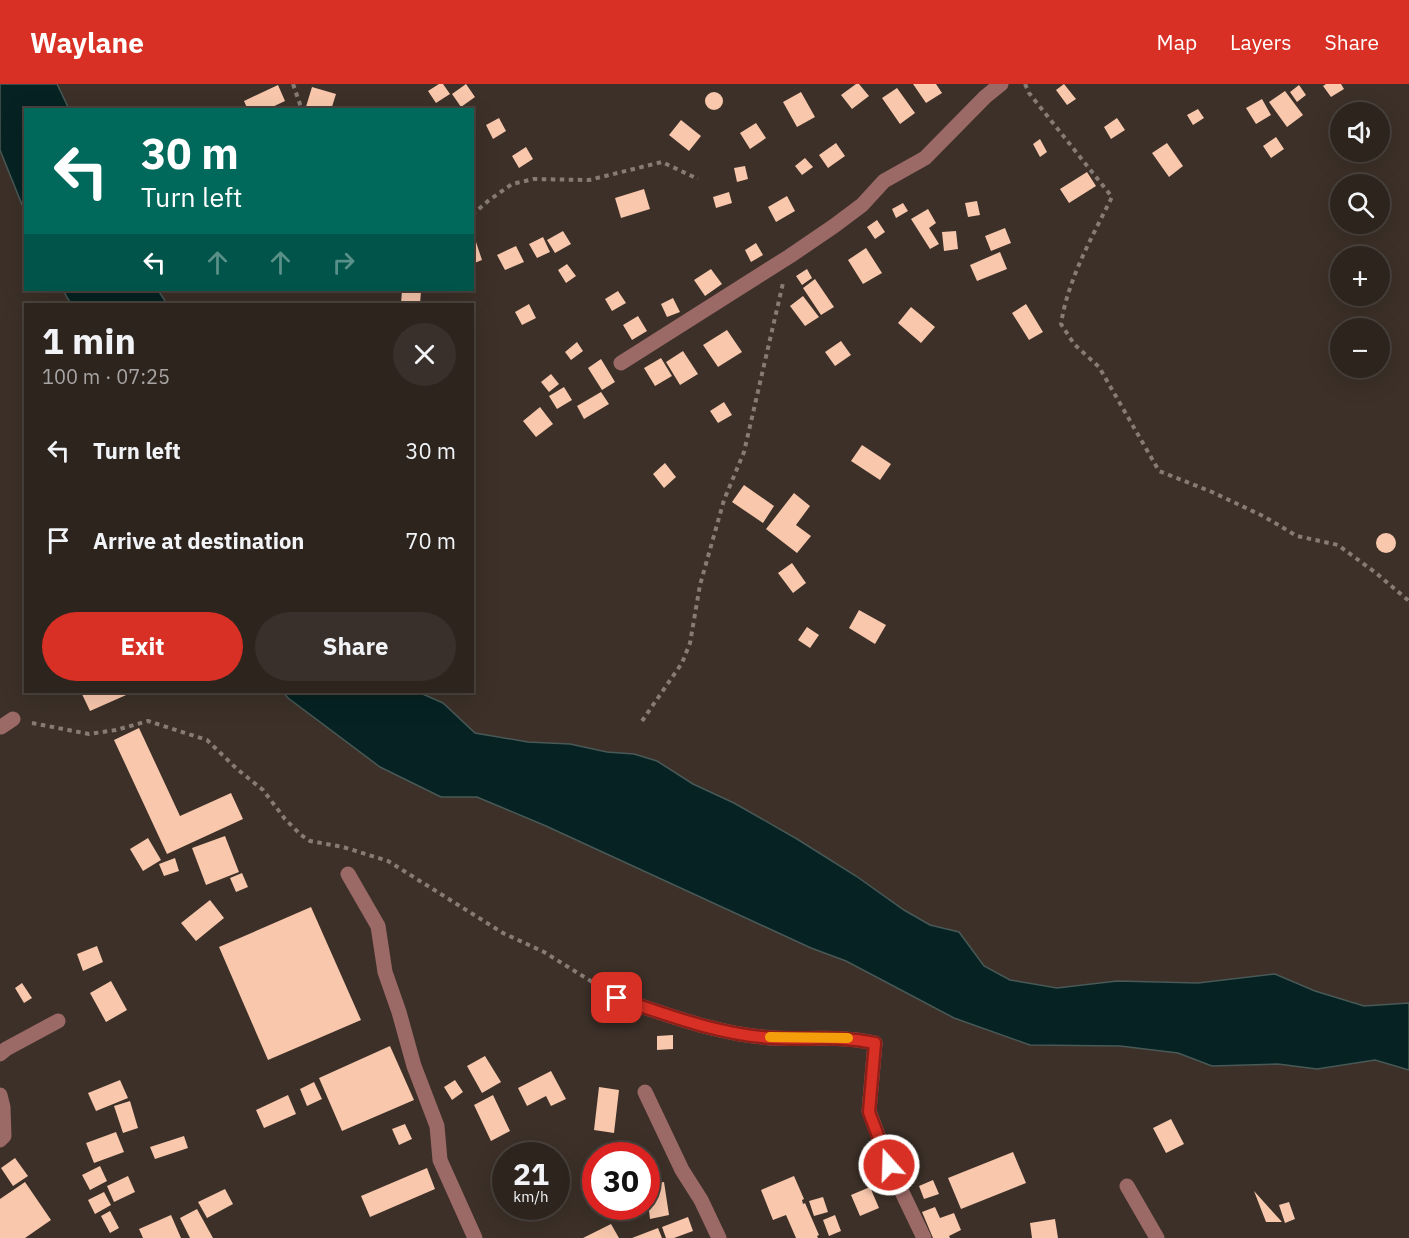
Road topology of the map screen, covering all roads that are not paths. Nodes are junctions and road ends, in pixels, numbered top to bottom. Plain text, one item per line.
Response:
1 (1001, 84) edge
2 (621, 363) dead end
3 (348, 874) dead end
4 (617, 998) dead end
5 (58, 1022) dead end
6 (0, 1054) edge
7 (645, 1092) dead end
8 (0, 1095) edge
9 (0, 1140) edge
10 (1127, 1186) dead end
11 (475, 1238) edge
12 (719, 1238) edge
13 (924, 1238) edge
14 (1157, 1238) edge

1 - 2 street
3 - 11 street
4 - 13 street
5 - 6 street
7 - 12 street
8 - 9 street
10 - 14 street

